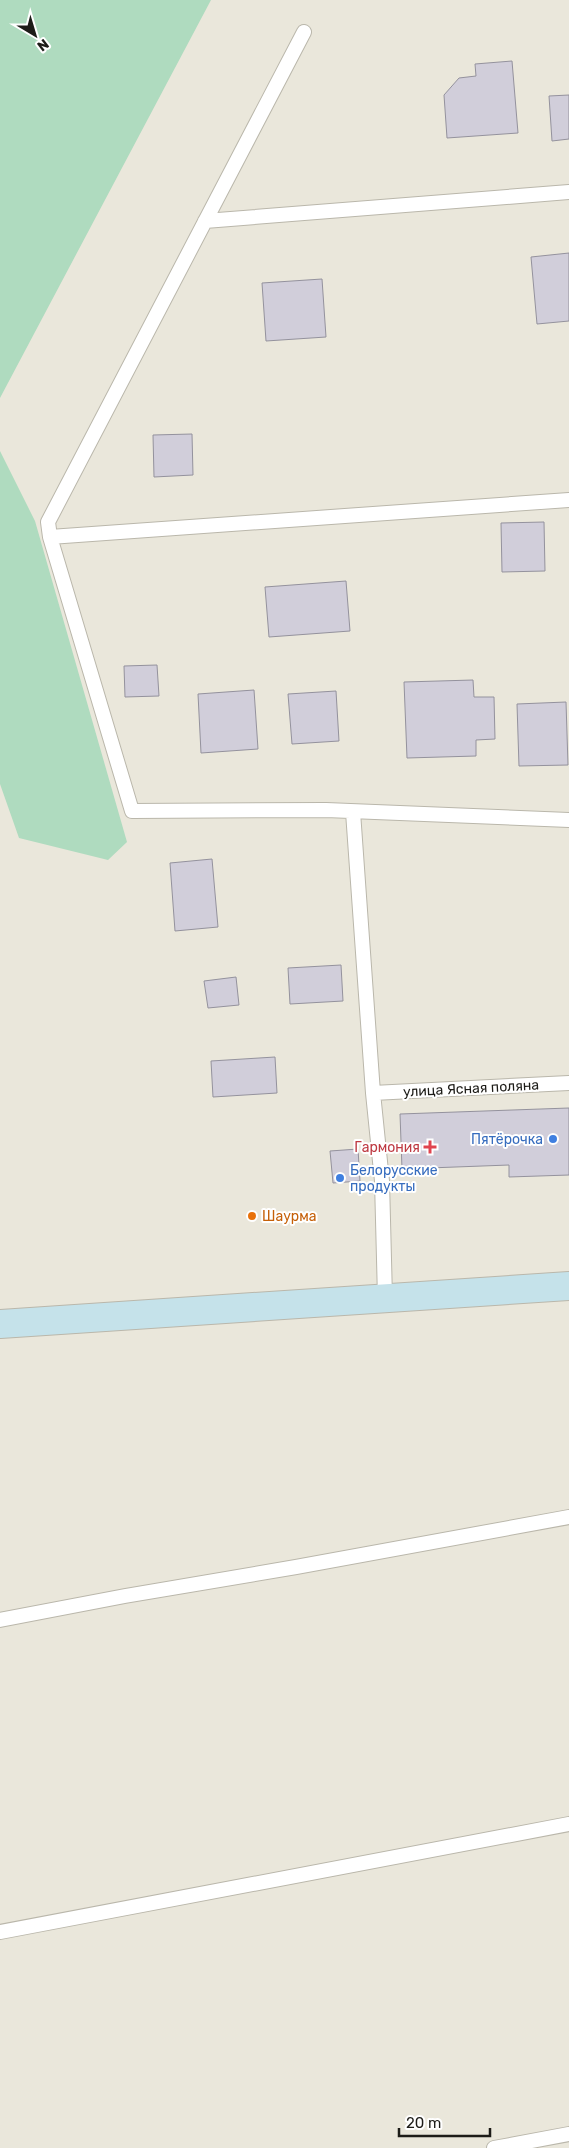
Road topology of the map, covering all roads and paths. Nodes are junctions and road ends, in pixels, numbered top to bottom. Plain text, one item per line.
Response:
1 (304, 32) dead end
2 (569, 192) edge
3 (205, 221) junction
4 (569, 500) edge
5 (50, 536) junction
6 (353, 812) junction
7 (569, 820) edge
8 (569, 1083) edge
9 (373, 1094) junction
10 (569, 1286) edge
11 (385, 1298) junction
12 (0, 1324) edge
13 (569, 1517) edge
14 (0, 1620) edge
15 (569, 1824) edge
16 (0, 1932) edge
17 (569, 2134) edge
18 (494, 2148) edge

1 - 3 lane
2 - 3 lane
3 - 5 lane
4 - 5 lane
5 - 6 lane
6 - 7 lane
6 - 9 lane
8 - 9 lane, улица Ясная поляна
9 - 11 lane
10 - 11 main road
11 - 12 main road
13 - 14 lane
15 - 16 lane
17 - 18 lane

